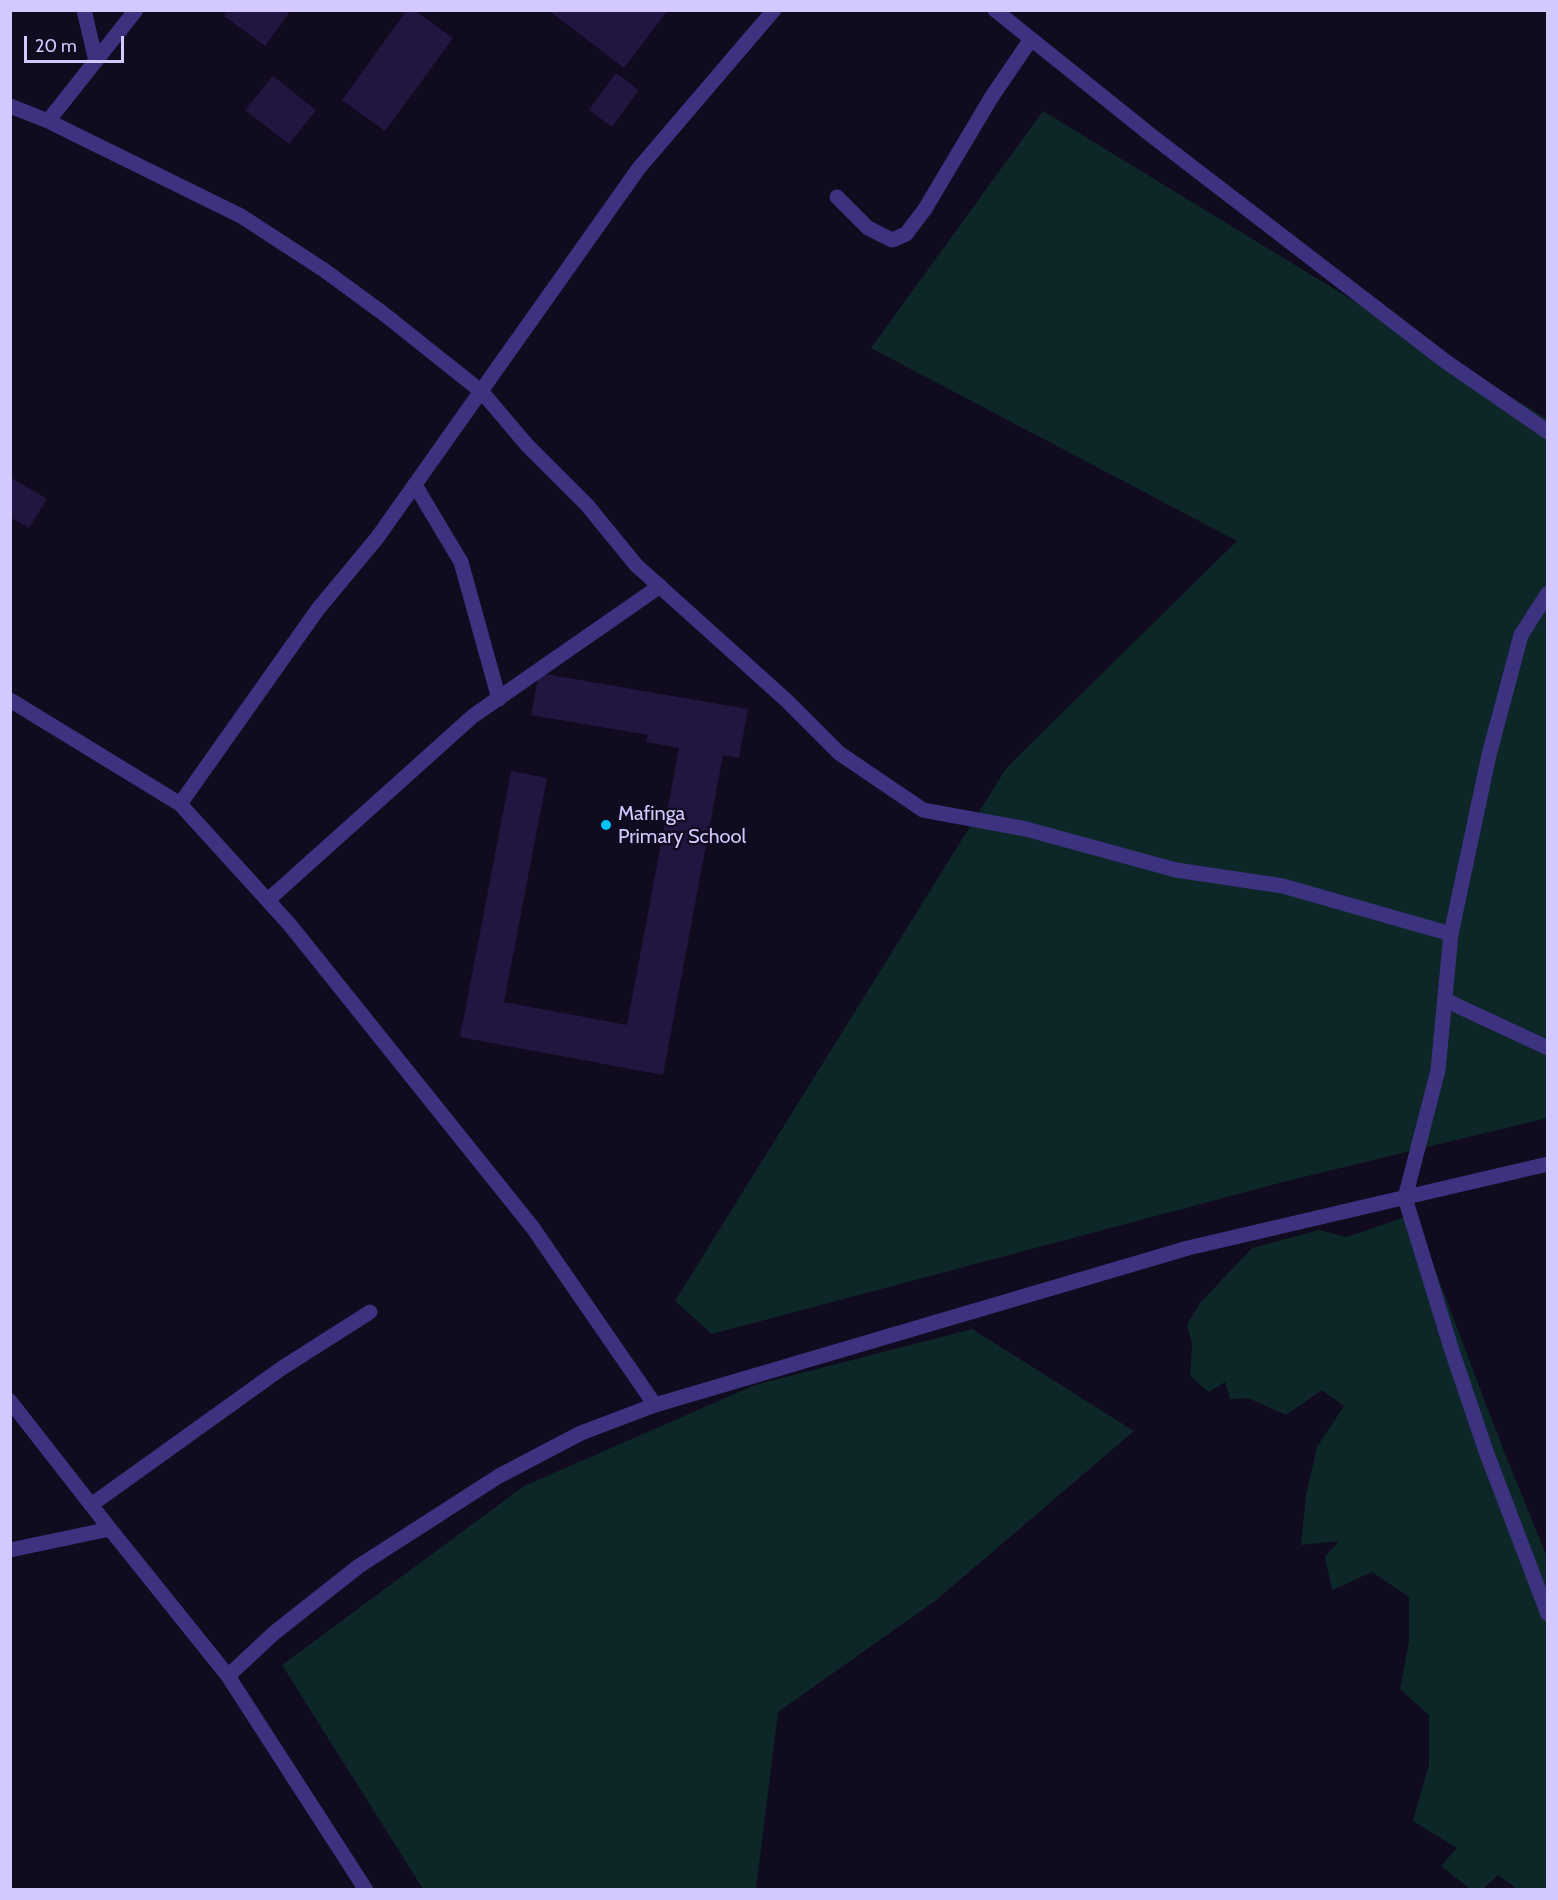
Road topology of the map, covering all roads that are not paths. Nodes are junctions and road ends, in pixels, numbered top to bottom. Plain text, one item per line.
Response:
1 (84, 10) edge
2 (136, 10) edge
3 (774, 10) edge
4 (996, 10) edge
5 (1031, 39) junction
6 (96, 61) junction
7 (10, 106) edge
8 (48, 121) junction
9 (837, 197) dead end
10 (482, 392) junction
11 (1548, 432) edge
12 (415, 485) junction
13 (660, 586) junction
14 (1548, 593) edge
15 (499, 699) junction
16 (10, 700) edge
17 (180, 804) junction
18 (268, 900) junction
19 (1451, 934) junction
20 (1445, 1000) junction
21 (1548, 1048) edge
22 (1548, 1164) edge
23 (1405, 1198) junction
24 (370, 1312) dead end
25 (10, 1401) edge
26 (656, 1405) junction
27 (91, 1505) junction
28 (110, 1529) junction
29 (10, 1550) edge
30 (1548, 1614) edge
31 (228, 1676) junction
32 (366, 1890) edge

1 - 6 street
2 - 6 street
3 - 10 street
4 - 5 street
5 - 9 street
5 - 11 street
6 - 8 street
7 - 8 street
8 - 10 street
10 - 12 street
10 - 13 street
12 - 15 street
12 - 17 street
13 - 15 street
13 - 19 street
14 - 19 street
15 - 18 street
16 - 17 street
17 - 18 street
18 - 26 street
19 - 20 street
20 - 21 street
20 - 23 street
22 - 23 street
23 - 26 street
23 - 30 street
24 - 27 street
25 - 27 street
26 - 31 street
27 - 28 street
28 - 29 street
28 - 31 street
31 - 32 street

